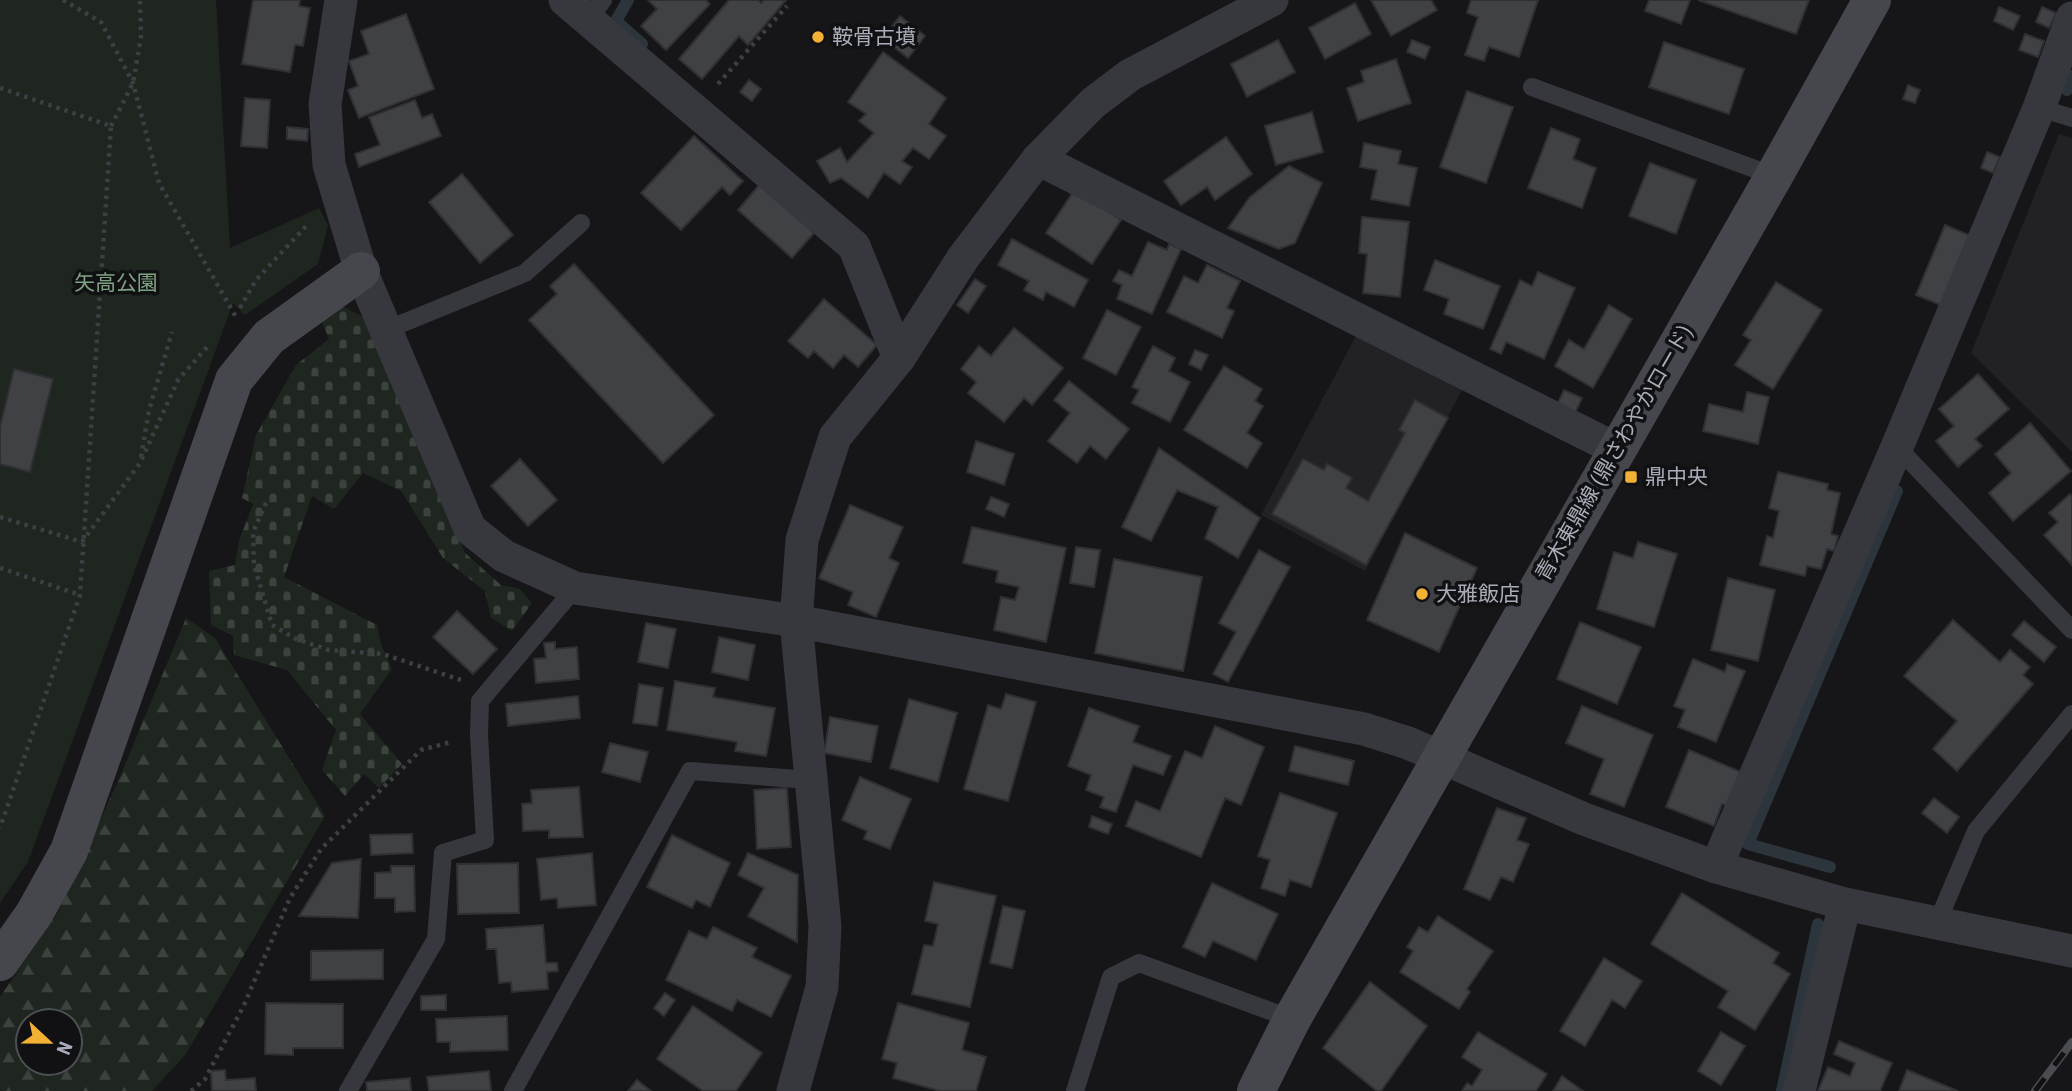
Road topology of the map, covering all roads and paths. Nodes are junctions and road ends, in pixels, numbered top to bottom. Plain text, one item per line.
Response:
1 (63, 0) edge
2 (140, 0) edge
3 (341, 0) edge
4 (1272, 0) edge
5 (1872, 0) edge
6 (586, 6) edge
7 (787, 6) dead end
8 (2072, 18) edge
9 (133, 83) junction
10 (1532, 87) dead end
11 (0, 88) edge
12 (2039, 108) junction
13 (694, 111) junction
14 (2072, 118) edge
15 (111, 126) junction
16 (1038, 159) junction
17 (1774, 176) junction
18 (340, 201) junction
19 (581, 223) dead end
20 (361, 271) junction
21 (234, 315) junction
22 (239, 322) dead end
23 (226, 324) dead end
24 (386, 330) junction
25 (172, 332) dead end
26 (210, 343) dead end
27 (899, 358) junction
28 (1897, 447) junction
29 (1616, 449) junction
30 (140, 463) junction
31 (266, 503) dead end
32 (0, 517) edge
33 (82, 542) junction
34 (0, 568) edge
35 (575, 588) junction
36 (80, 595) junction
37 (796, 621) junction
38 (2072, 631) edge
39 (489, 690) junction
40 (2072, 714) edge
41 (479, 735) junction
42 (1441, 758) junction
43 (810, 780) junction
44 (0, 828) edge
45 (1716, 867) junction
46 (1845, 904) junction
47 (1937, 923) junction
48 (2072, 951) edge
49 (0, 962) edge
50 (1292, 1019) junction
51 (191, 1091) edge
52 (348, 1091) edge
53 (513, 1091) edge
54 (793, 1091) edge
55 (1075, 1091) edge
56 (1256, 1091) edge
57 (1799, 1091) edge

1 - 9 path
2 - 9 path
3 - 18 street
4 - 16 street
5 - 17 main road, 青木東鼎線 (鼎さわやかロード)
6 - 13 street
7 - 13 path
8 - 12 street
9 - 15 path
9 - 21 path
10 - 17 lane
11 - 15 path
12 - 14 lane
12 - 28 street
13 - 27 street
15 - 33 path
16 - 27 street
16 - 29 street
17 - 29 main road, 青木東鼎線 (鼎さわやかロード)
18 - 20 street
18 - 21 path
19 - 24 lane
20 - 24 street
20 - 49 main road
21 - 22 path
21 - 23 path
24 - 35 street
25 - 30 path
26 - 30 path
27 - 37 street
28 - 38 lane
28 - 45 street
29 - 42 main road, 青木東鼎線 (鼎さわやかロード)
30 - 33 path
31 - 39 path
32 - 33 path
33 - 36 path
34 - 36 path
35 - 37 street
35 - 39 lane
36 - 44 path
37 - 42 street
37 - 43 street
39 - 41 lane
40 - 47 lane
41 - 51 path
41 - 52 lane
42 - 45 street
42 - 50 main road, 青木東鼎線 (鼎さわやかロード)
43 - 53 lane
43 - 54 street
45 - 46 street
46 - 47 street
46 - 57 street
47 - 48 street
50 - 55 lane
50 - 56 main road, 青木東鼎線 (鼎さわやかロード)

